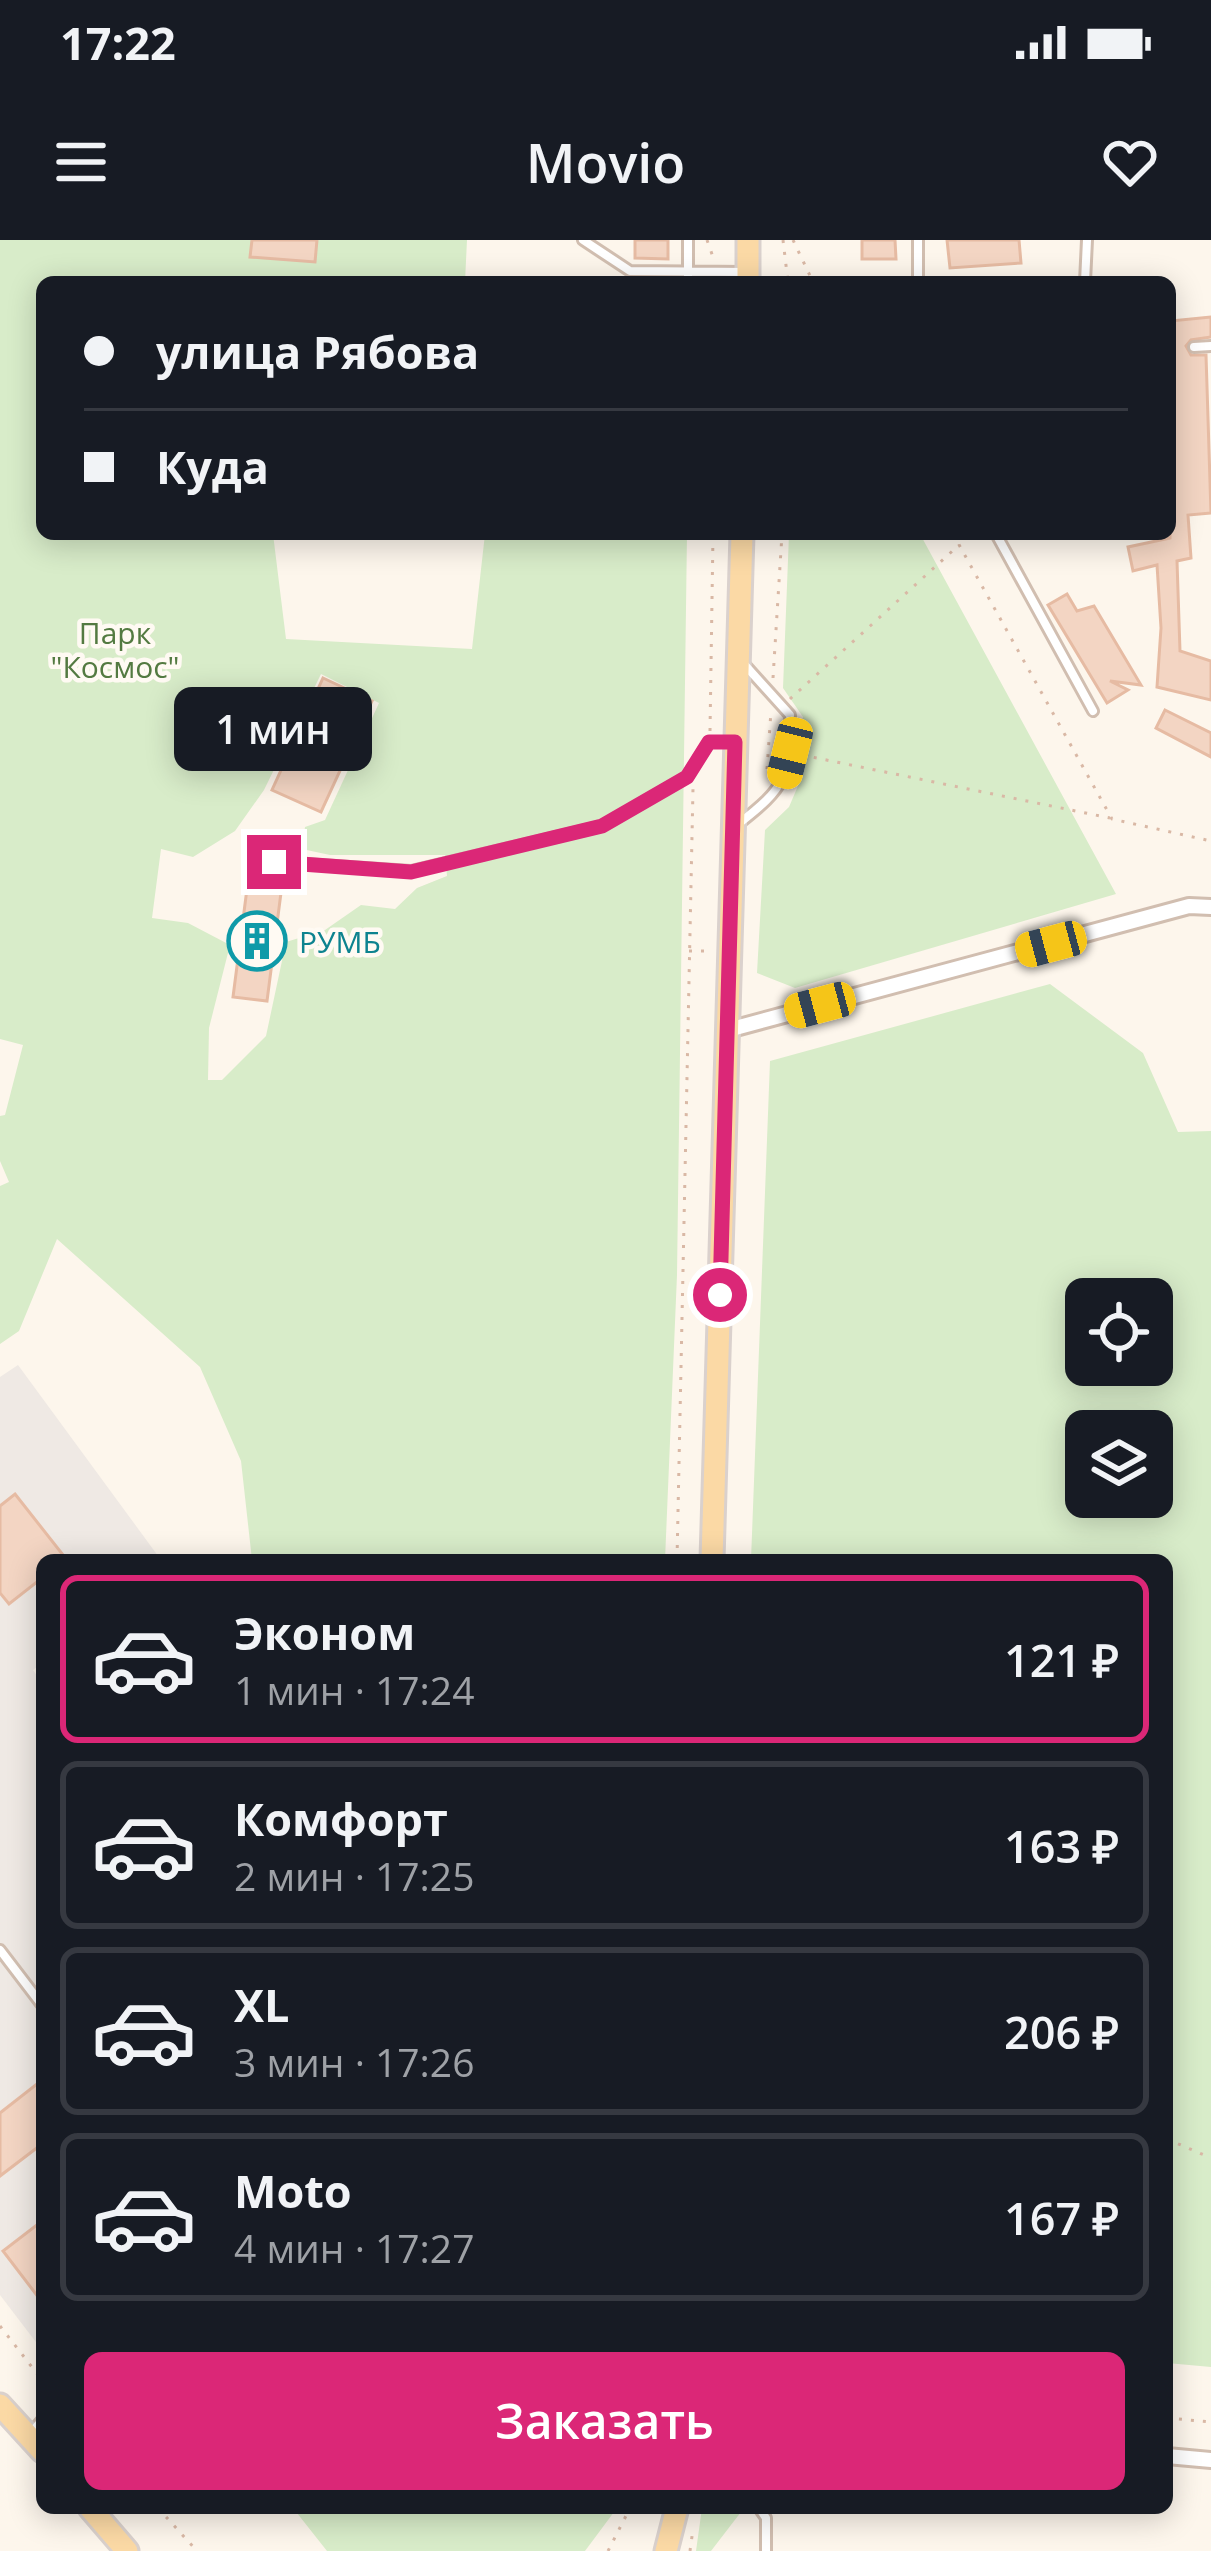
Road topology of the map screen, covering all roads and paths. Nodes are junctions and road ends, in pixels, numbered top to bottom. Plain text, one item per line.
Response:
1 (583, 240) edge
2 (688, 240) edge
3 (748, 240) edge
4 (783, 240) edge
5 (793, 240) edge
6 (918, 240) edge
7 (1087, 240) edge
8 (678, 276) edge
9 (688, 276) edge
10 (748, 276) edge
11 (787, 276) edge
12 (810, 276) edge
13 (918, 276) edge
14 (1085, 276) edge
15 (1211, 346) edge
16 (1195, 347) dead end
17 (713, 540) edge
18 (742, 540) edge
19 (782, 540) edge
20 (956, 540) edge
21 (999, 540) edge
22 (959, 545) junction
23 (738, 657) junction
24 (772, 692) junction
25 (782, 706) junction
26 (1093, 711) dead end
27 (770, 716) junction
28 (709, 742) junction
29 (735, 742) junction
30 (790, 753) junction
31 (767, 770) dead end
32 (694, 781) dead end
33 (1112, 819) junction
34 (731, 830) junction
35 (1211, 841) edge
36 (274, 862) dead end
37 (1211, 907) edge
38 (728, 1030) junction
39 (677, 1554) edge
40 (712, 1554) edge
41 (0, 1950) edge
42 (36, 1997) edge
43 (1173, 2142) edge
44 (1211, 2158) edge
45 (0, 2326) edge
46 (36, 2372) edge
47 (0, 2404) edge
48 (1173, 2419) edge
49 (1211, 2422) edge
50 (36, 2433) edge
51 (1173, 2457) edge
52 (1211, 2460) edge
53 (101, 2514) edge
54 (163, 2514) edge
55 (627, 2514) edge
56 (675, 2514) edge
57 (763, 2514) edge
58 (693, 2530) dead end
59 (127, 2551) edge
60 (197, 2551) edge
61 (608, 2551) edge
62 (666, 2551) edge
63 (691, 2551) edge
64 (766, 2551) edge

1 - 8 lane
2 - 9 lane
3 - 10 main road
4 - 11 path
5 - 12 path
6 - 13 lane
7 - 14 lane
15 - 16 lane
17 - 28 path
18 - 23 main road
19 - 24 path
20 - 22 path
21 - 26 lane
22 - 25 path
22 - 33 path
23 - 24 lane
23 - 29 main road
24 - 25 lane
24 - 27 path
25 - 27 path
25 - 30 lane
27 - 31 path
28 - 29 lane
28 - 36 lane
29 - 34 main road
30 - 33 path
30 - 34 lane
32 - 39 path
33 - 35 path
34 - 38 main road
37 - 38 street
38 - 40 main road
41 - 42 lane
43 - 44 path
45 - 46 path
47 - 50 main road
48 - 49 path
51 - 52 street
53 - 59 main road
54 - 60 path
55 - 61 path
56 - 62 main road
57 - 64 lane
58 - 63 path

